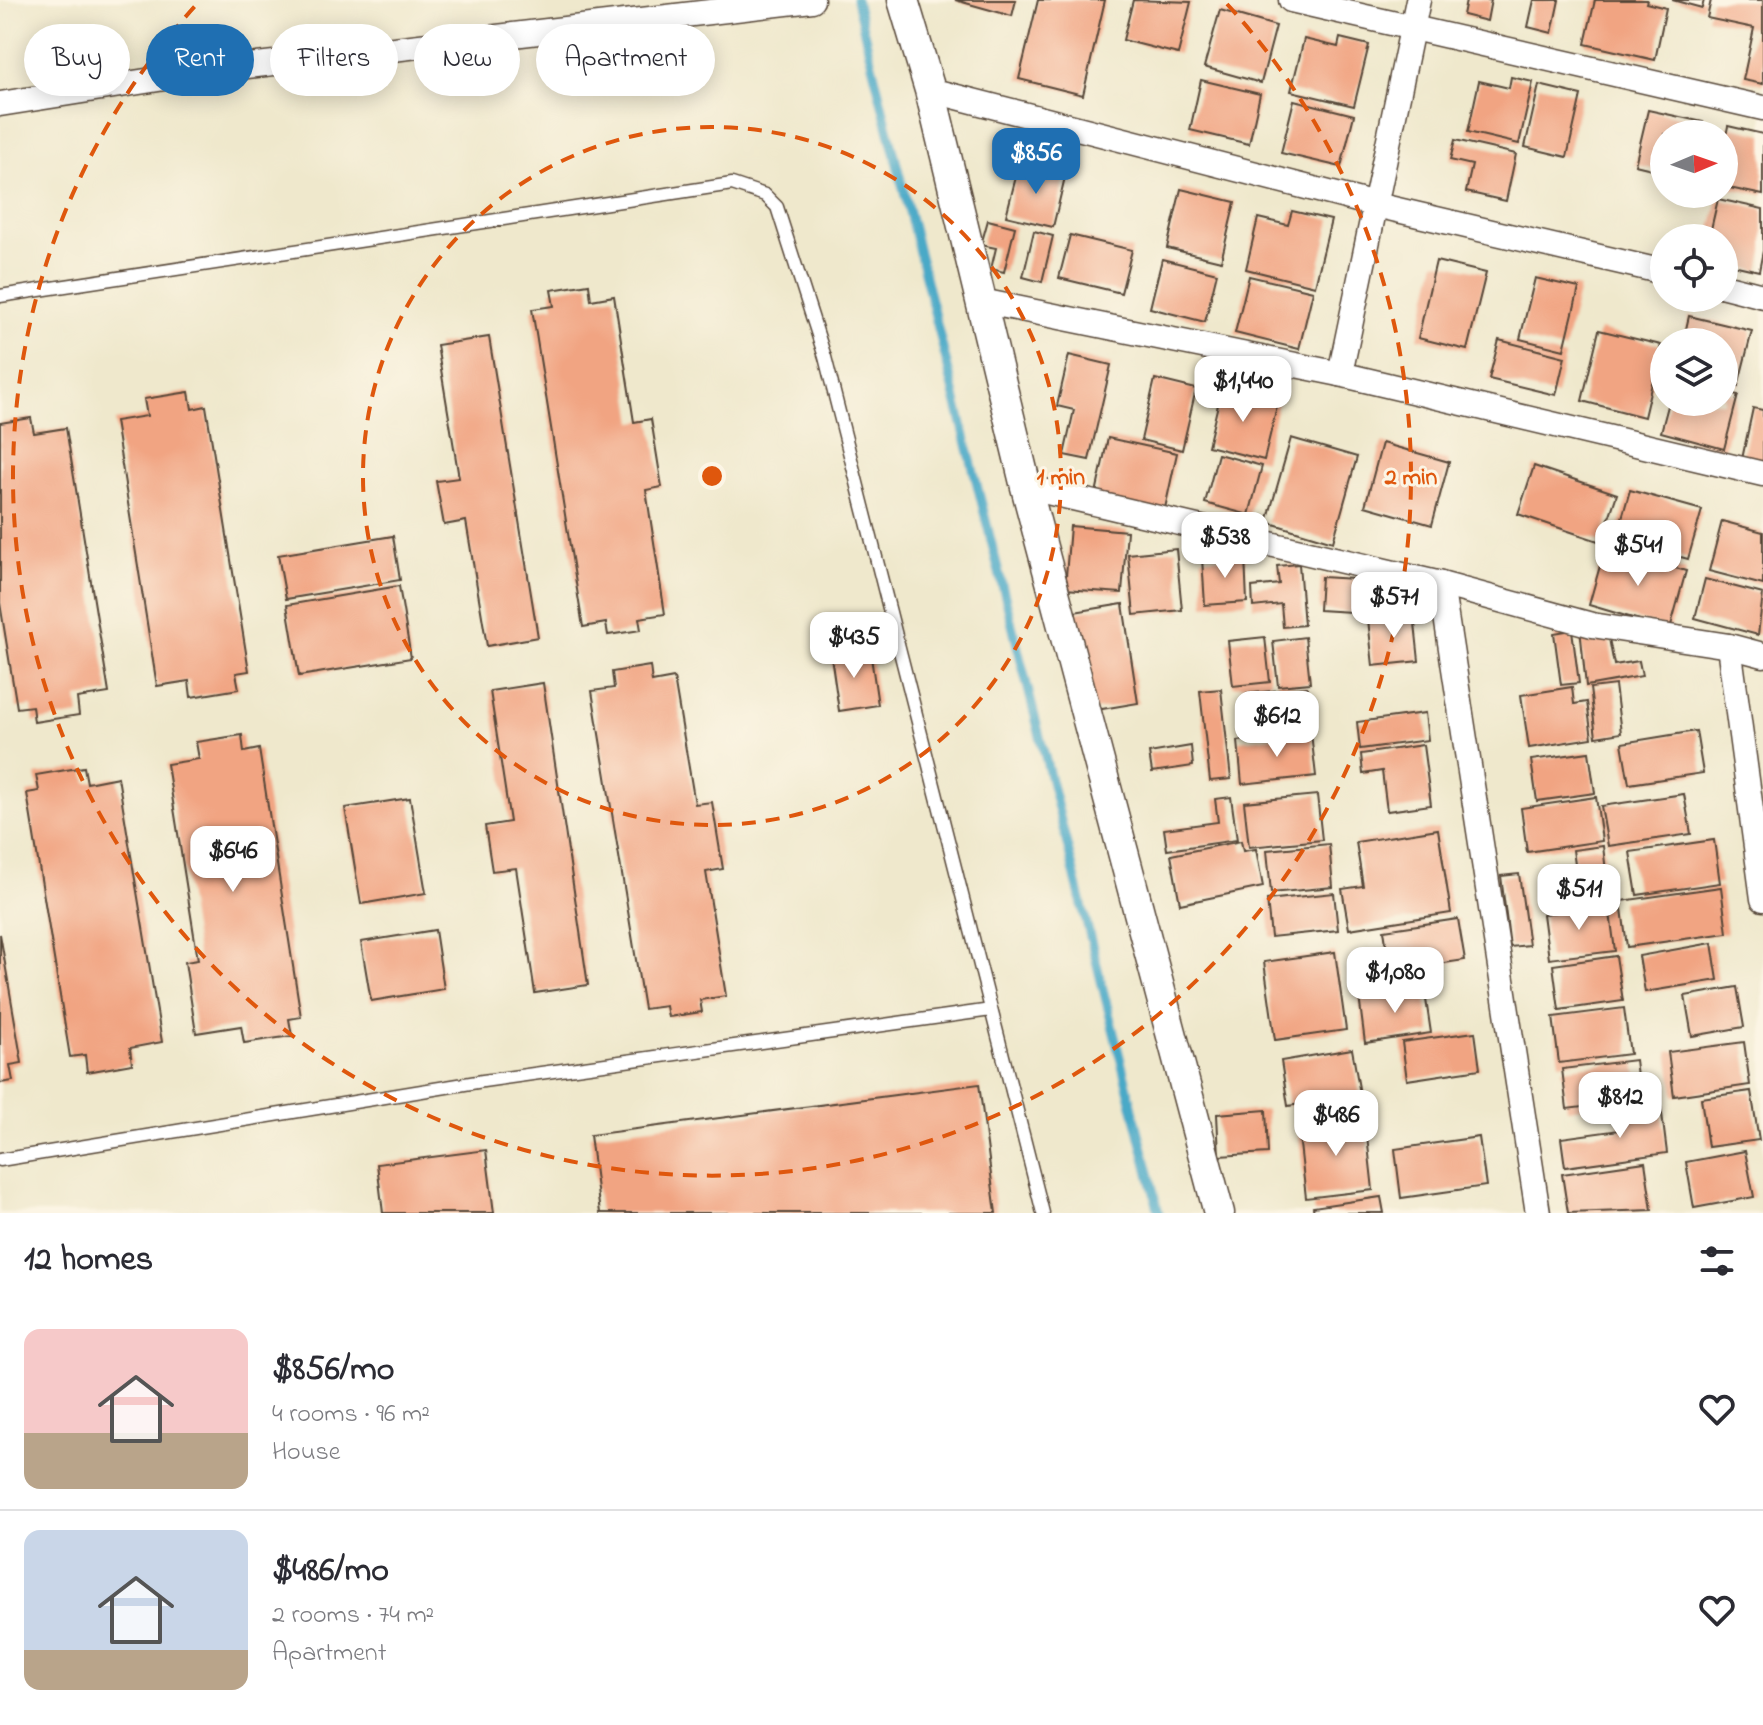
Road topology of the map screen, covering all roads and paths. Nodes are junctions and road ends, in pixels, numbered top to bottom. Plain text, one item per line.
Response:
1 (903, 0) edge
2 (1291, 0) edge
3 (1418, 0) edge
4 (802, 1) edge
5 (767, 2) edge
6 (1412, 26) junction
7 (930, 90) junction
8 (0, 104) edge
9 (1763, 108) edge
10 (1376, 205) junction
11 (1650, 269) edge
12 (1738, 290) edge
13 (0, 296) edge
14 (1763, 296) edge
15 (981, 301) junction
16 (1340, 374) junction
17 (1763, 474) edge
18 (1026, 487) junction
19 (1441, 584) junction
20 (1729, 646) junction
21 (1763, 655) edge
22 (1763, 899) edge
23 (991, 1010) junction
24 (0, 1160) edge
25 (1043, 1213) edge
26 (1219, 1213) edge
27 (1538, 1213) edge

1 - 7 street
2 - 6 street
3 - 6 street
4 - 5 street
5 - 8 street
6 - 9 street
6 - 10 street
7 - 10 street
7 - 15 street
10 - 11 street
10 - 16 street
12 - 14 street
13 - 23 lane
15 - 16 street
15 - 18 street
16 - 17 street
18 - 19 street
18 - 26 street
19 - 20 street
19 - 27 street
20 - 21 street
20 - 22 street
23 - 24 lane
23 - 25 lane

